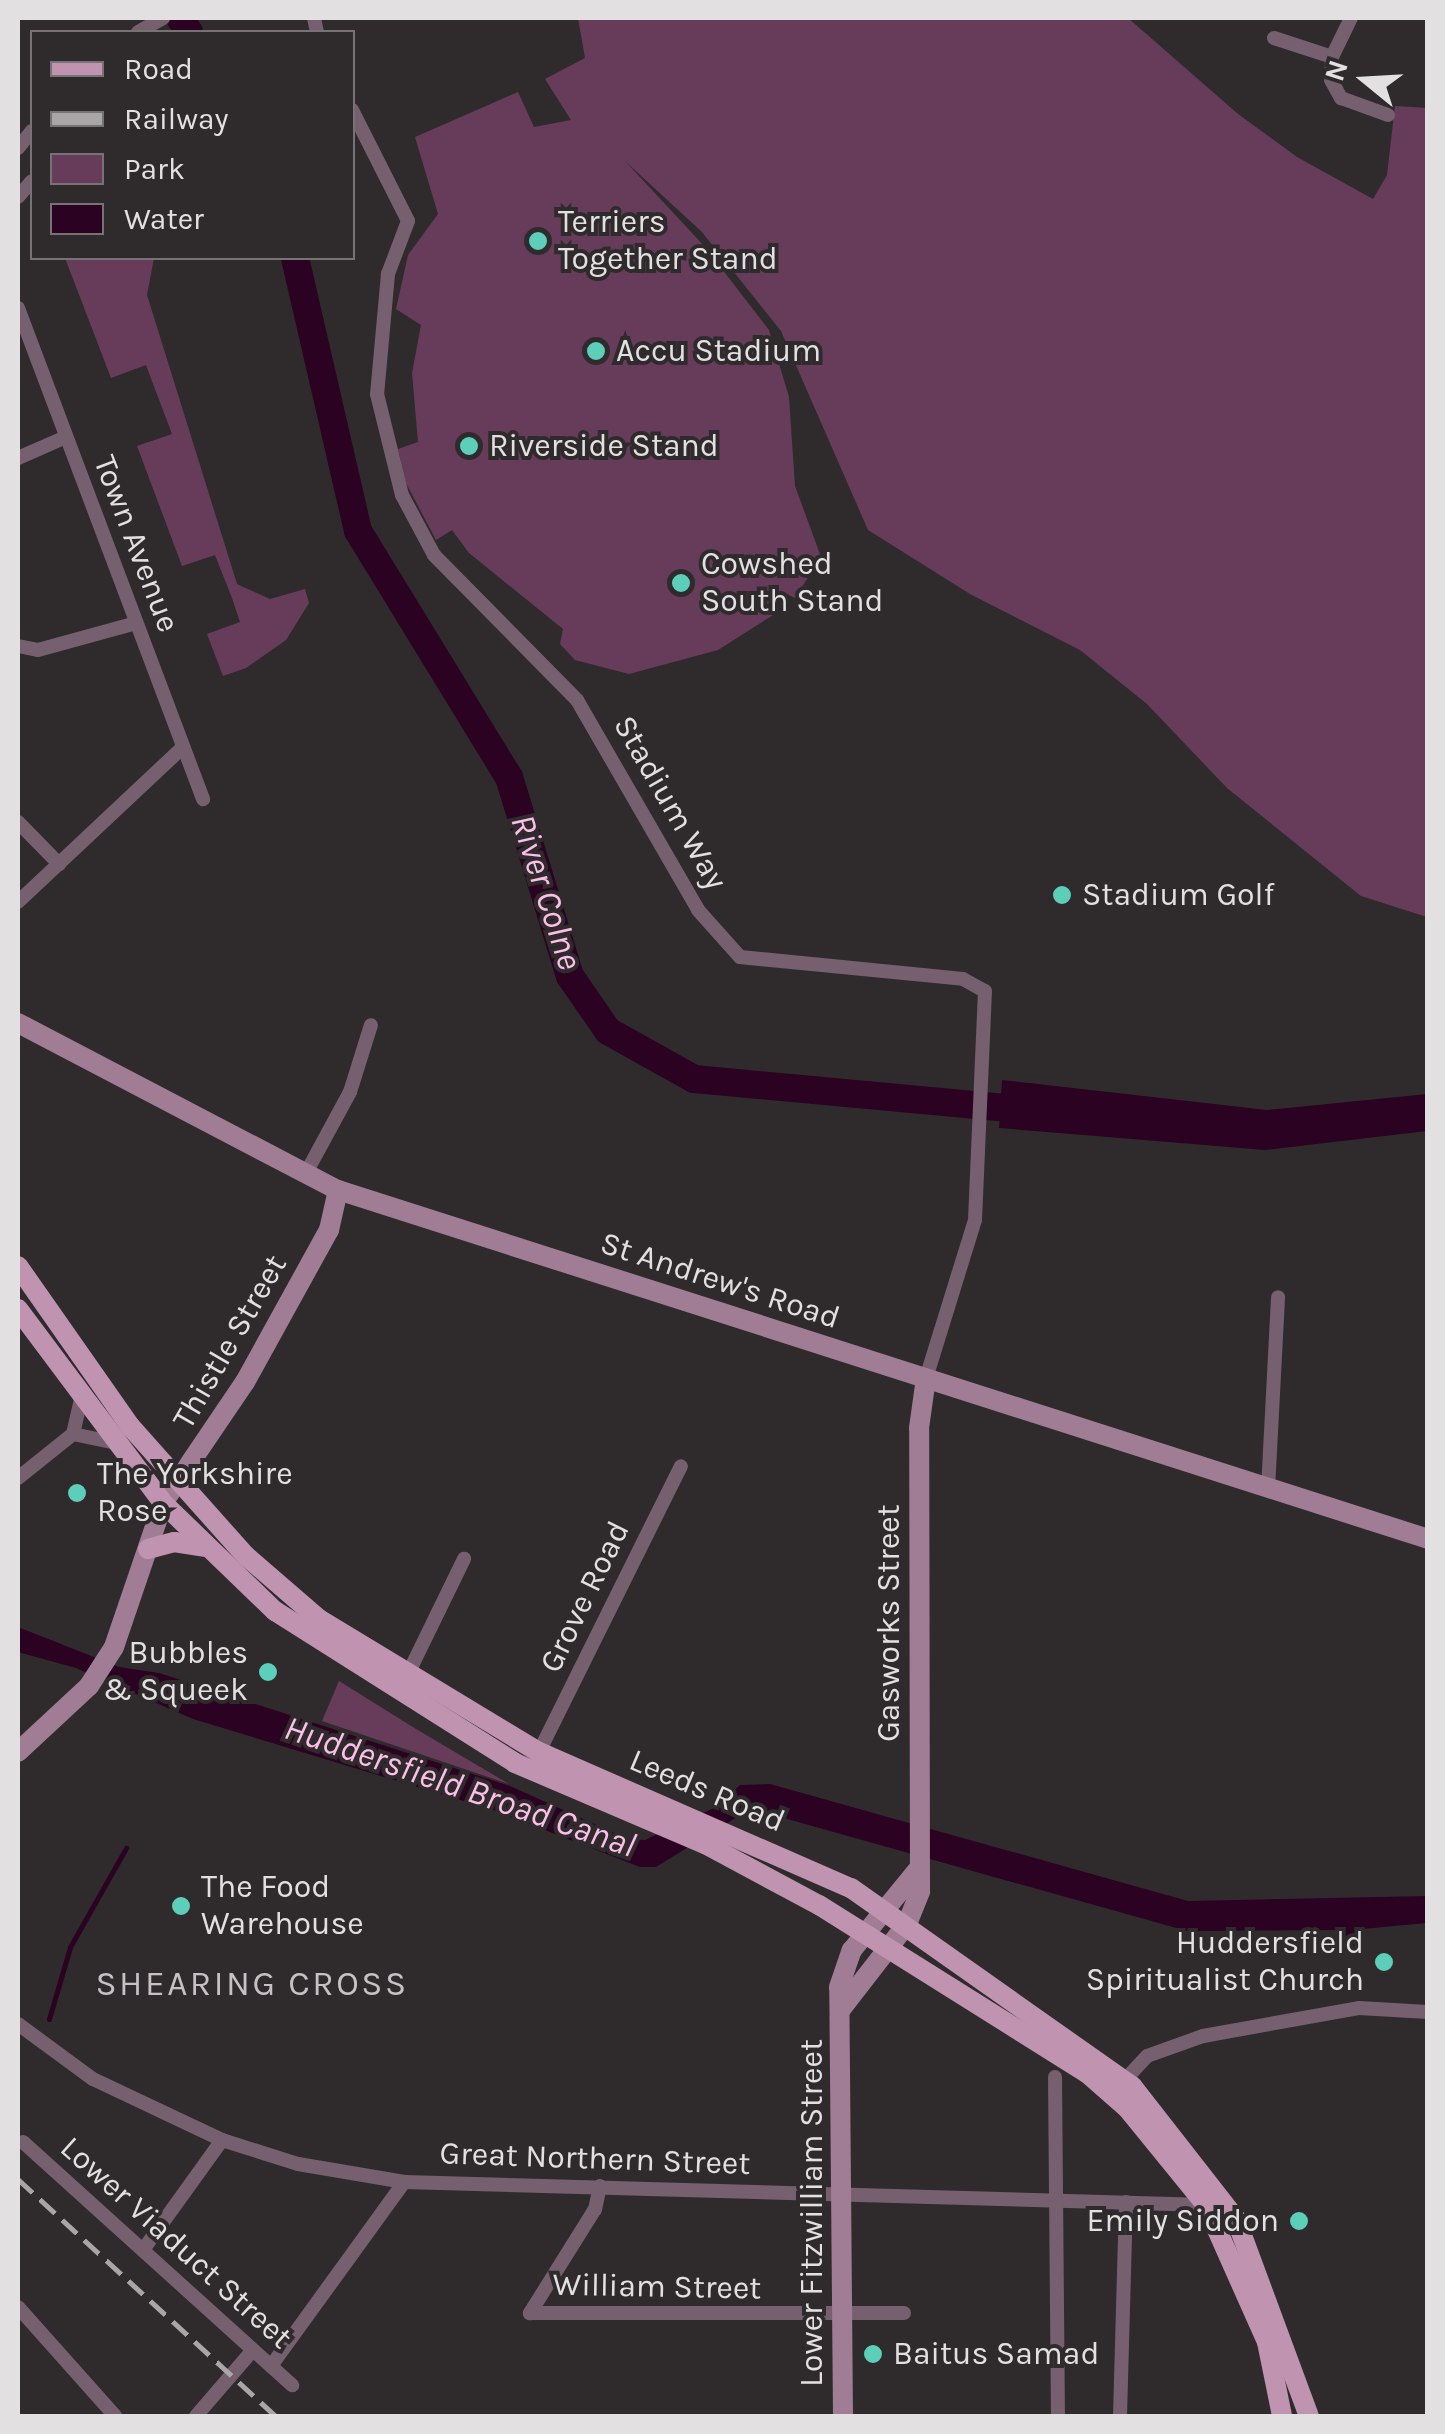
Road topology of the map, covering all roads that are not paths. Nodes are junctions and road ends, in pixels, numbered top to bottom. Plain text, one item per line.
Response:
1 (1350, 18) edge
2 (1274, 38) dead end
3 (1332, 57) junction
4 (1388, 115) dead end
5 (355, 116) edge
6 (18, 308) edge
7 (66, 437) junction
8 (18, 458) edge
9 (136, 623) junction
10 (18, 646) edge
11 (183, 747) junction
12 (203, 800) dead end
13 (18, 822) edge
14 (58, 864) junction
15 (18, 902) edge
16 (18, 1023) edge
17 (371, 1025) dead end
18 (306, 1173) junction
19 (338, 1190) junction
20 (378, 1202) junction
21 (329, 1230) junction
22 (18, 1266) edge
23 (1278, 1297) dead end
24 (18, 1309) edge
25 (926, 1378) junction
26 (81, 1398) junction
27 (73, 1434) junction
28 (116, 1444) junction
29 (681, 1466) dead end
30 (18, 1478) edge
31 (178, 1480) junction
32 (1268, 1488) junction
33 (163, 1503) junction
34 (1428, 1539) edge
35 (148, 1548) junction
36 (206, 1548) junction
37 (464, 1559) dead end
38 (402, 1686) junction
39 (18, 1752) edge
40 (539, 1752) junction
41 (919, 1868) junction
42 (885, 1909) junction
43 (908, 1924) junction
44 (864, 1934) junction
45 (887, 1948) junction
46 (841, 2008) junction
47 (1428, 2012) edge
48 (18, 2024) edge
49 (1055, 2077) dead end
50 (1119, 2088) junction
51 (222, 2140) junction
52 (23, 2142) dead end
53 (404, 2182) junction
54 (600, 2186) junction
55 (842, 2194) junction
56 (1056, 2200) junction
57 (1126, 2202) junction
58 (1206, 2205) junction
59 (143, 2250) junction
60 (18, 2307) edge
61 (843, 2314) junction
62 (904, 2314) dead end
63 (253, 2350) junction
64 (271, 2366) junction
65 (292, 2385) dead end
66 (115, 2416) edge
67 (196, 2416) edge
68 (843, 2416) edge
69 (1058, 2416) edge
70 (1120, 2416) edge
71 (1282, 2416) edge
72 (1309, 2416) edge

1 - 3 street
2 - 3 street
3 - 4 street
5 - 25 street, Stadium Way
6 - 7 street, Town Avenue
7 - 8 street
7 - 9 street, Town Avenue
9 - 10 street
9 - 11 street, Town Avenue
11 - 12 street, Town Avenue
11 - 14 street
13 - 14 street
14 - 15 street
16 - 18 street, St Andrew's Road
17 - 18 street
18 - 19 street, St Andrew's Road
19 - 20 street, St Andrew's Road
19 - 21 street, Thistle Street
20 - 21 street, Thistle Street
20 - 25 street, St Andrew's Road
21 - 31 street, Thistle Street
22 - 31 main road, Leeds Road
23 - 32 street
24 - 26 main road, Leeds Road
25 - 32 street, St Andrew's Road
25 - 41 street, Gasworks Street
26 - 27 street
26 - 28 main road, Leeds Road
27 - 28 street
27 - 30 street
28 - 33 main road, Leeds Road
29 - 40 street, Grove Road
31 - 33 street, Thistle Street
31 - 38 main road, Leeds Road
32 - 34 street, St Andrew's Road
33 - 35 street, Thistle Street
33 - 36 main road, Leeds Road
35 - 36 main road
35 - 39 street, Thistle Street
36 - 38 main road, Leeds Road
37 - 38 street
38 - 40 main road, Leeds Road
38 - 44 main road, Leeds Road
40 - 42 main road, Leeds Road
41 - 42 street
41 - 43 street, Gasworks Street
42 - 43 main road, Leeds Road
42 - 44 street, Lower Fitzwilliam Street
43 - 45 street, Lower Fitzwilliam Street
43 - 50 main road, Leeds Road
44 - 45 main road, Leeds Road
44 - 46 street, Lower Fitzwilliam Street
45 - 46 street, Lower Fitzwilliam Street
45 - 50 main road, Leeds Road
46 - 55 street, Lower Fitzwilliam Street
47 - 50 street
48 - 51 street, Great Northern Street
49 - 56 street
50 - 58 main road, Leeds Road
50 - 72 main road, Leeds Road
51 - 53 street, Great Northern Street
51 - 59 street
52 - 59 street, Lower Viaduct Street
53 - 54 street, Great Northern Street
53 - 64 street
54 - 55 street, Great Northern Street
54 - 61 street, William Street
55 - 56 street, Great Northern Street
55 - 61 street, Lower Fitzwilliam Street
56 - 57 street, Great Northern Street
56 - 69 street
57 - 58 street, Great Northern Street
57 - 70 street
58 - 71 main road, Leeds Road
59 - 63 street, Lower Viaduct Street
60 - 66 street
61 - 62 street, William Street
61 - 68 street, Lower Fitzwilliam Street
63 - 64 street, Lower Viaduct Street
63 - 67 street
64 - 65 street, Lower Viaduct Street

